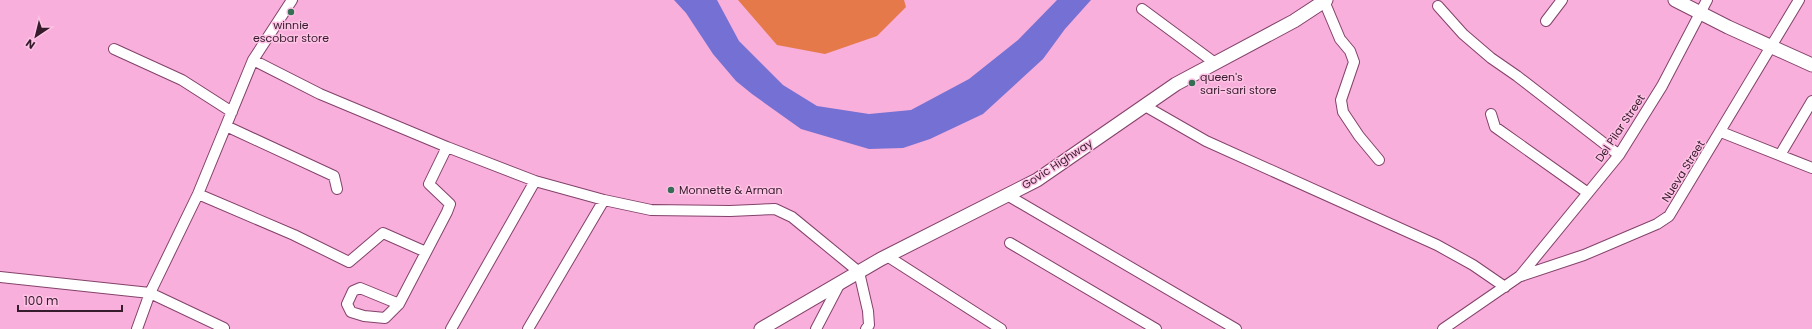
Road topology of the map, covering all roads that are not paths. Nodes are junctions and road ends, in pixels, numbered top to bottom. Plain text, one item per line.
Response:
1 (292, 0) edge
2 (1325, 0) edge
3 (1562, 0) edge
4 (1676, 0) edge
5 (1707, 0) edge
6 (1799, 0) edge
7 (1438, 6) dead end
8 (1142, 9) dead end
9 (1700, 12) junction
10 (1546, 21) dead end
11 (1771, 47) junction
12 (114, 49) dead end
13 (253, 60) junction
14 (1215, 63) junction
15 (1812, 65) edge
16 (1812, 101) edge
17 (1145, 106) junction
18 (232, 112) junction
19 (1491, 114) dead end
20 (226, 126) junction
21 (1721, 132) junction
22 (447, 147) junction
23 (1619, 154) junction
24 (1780, 156) junction
25 (1380, 160) dead end
26 (1812, 168) edge
27 (535, 180) junction
28 (337, 188) dead end
29 (1588, 193) junction
30 (198, 194) junction
31 (1007, 195) junction
32 (604, 200) junction
33 (1010, 242) dead end
34 (426, 252) junction
35 (887, 256) junction
36 (859, 272) junction
37 (1520, 276) junction
38 (0, 277) edge
39 (841, 281) junction
40 (1505, 287) junction
41 (150, 293) junction
42 (399, 304) junction
43 (224, 328) edge
44 (870, 328) edge
45 (137, 329) edge
46 (451, 329) edge
47 (528, 329) edge
48 (761, 329) edge
49 (816, 329) edge
50 (1001, 329) edge
51 (1156, 329) edge
52 (1236, 329) edge
53 (1443, 329) edge

1 - 13 street
2 - 14 main road, Govic Highway
2 - 25 street
3 - 10 street
4 - 9 main road
5 - 9 street, Del Pilar Street
6 - 11 street, Nueva Street
7 - 23 street
8 - 14 street
9 - 11 main road
9 - 23 street, Del Pilar Street
11 - 15 main road
11 - 21 street, Nueva Street
12 - 18 street
13 - 18 street
13 - 22 street
14 - 17 main road, Govic Highway
16 - 24 street
17 - 31 main road, Govic Highway
17 - 40 street
18 - 20 street
19 - 29 street
20 - 28 street
20 - 30 street
21 - 24 street
21 - 37 street, Nueva Street
22 - 27 street
22 - 34 street
23 - 29 street, Del Pilar Street
24 - 26 street
27 - 32 street
27 - 46 street
29 - 37 street, Del Pilar Street
30 - 34 street
30 - 41 street
31 - 35 main road, Govic Highway
31 - 52 street
32 - 36 street
32 - 47 street
33 - 51 street
34 - 42 street
35 - 36 main road, Govic Highway
35 - 50 street
36 - 39 main road, Govic Highway
36 - 44 street
37 - 40 street
38 - 41 street
39 - 48 main road, Govic Highway
39 - 49 street
40 - 53 street
41 - 43 street
41 - 45 street
42 - 42 street

